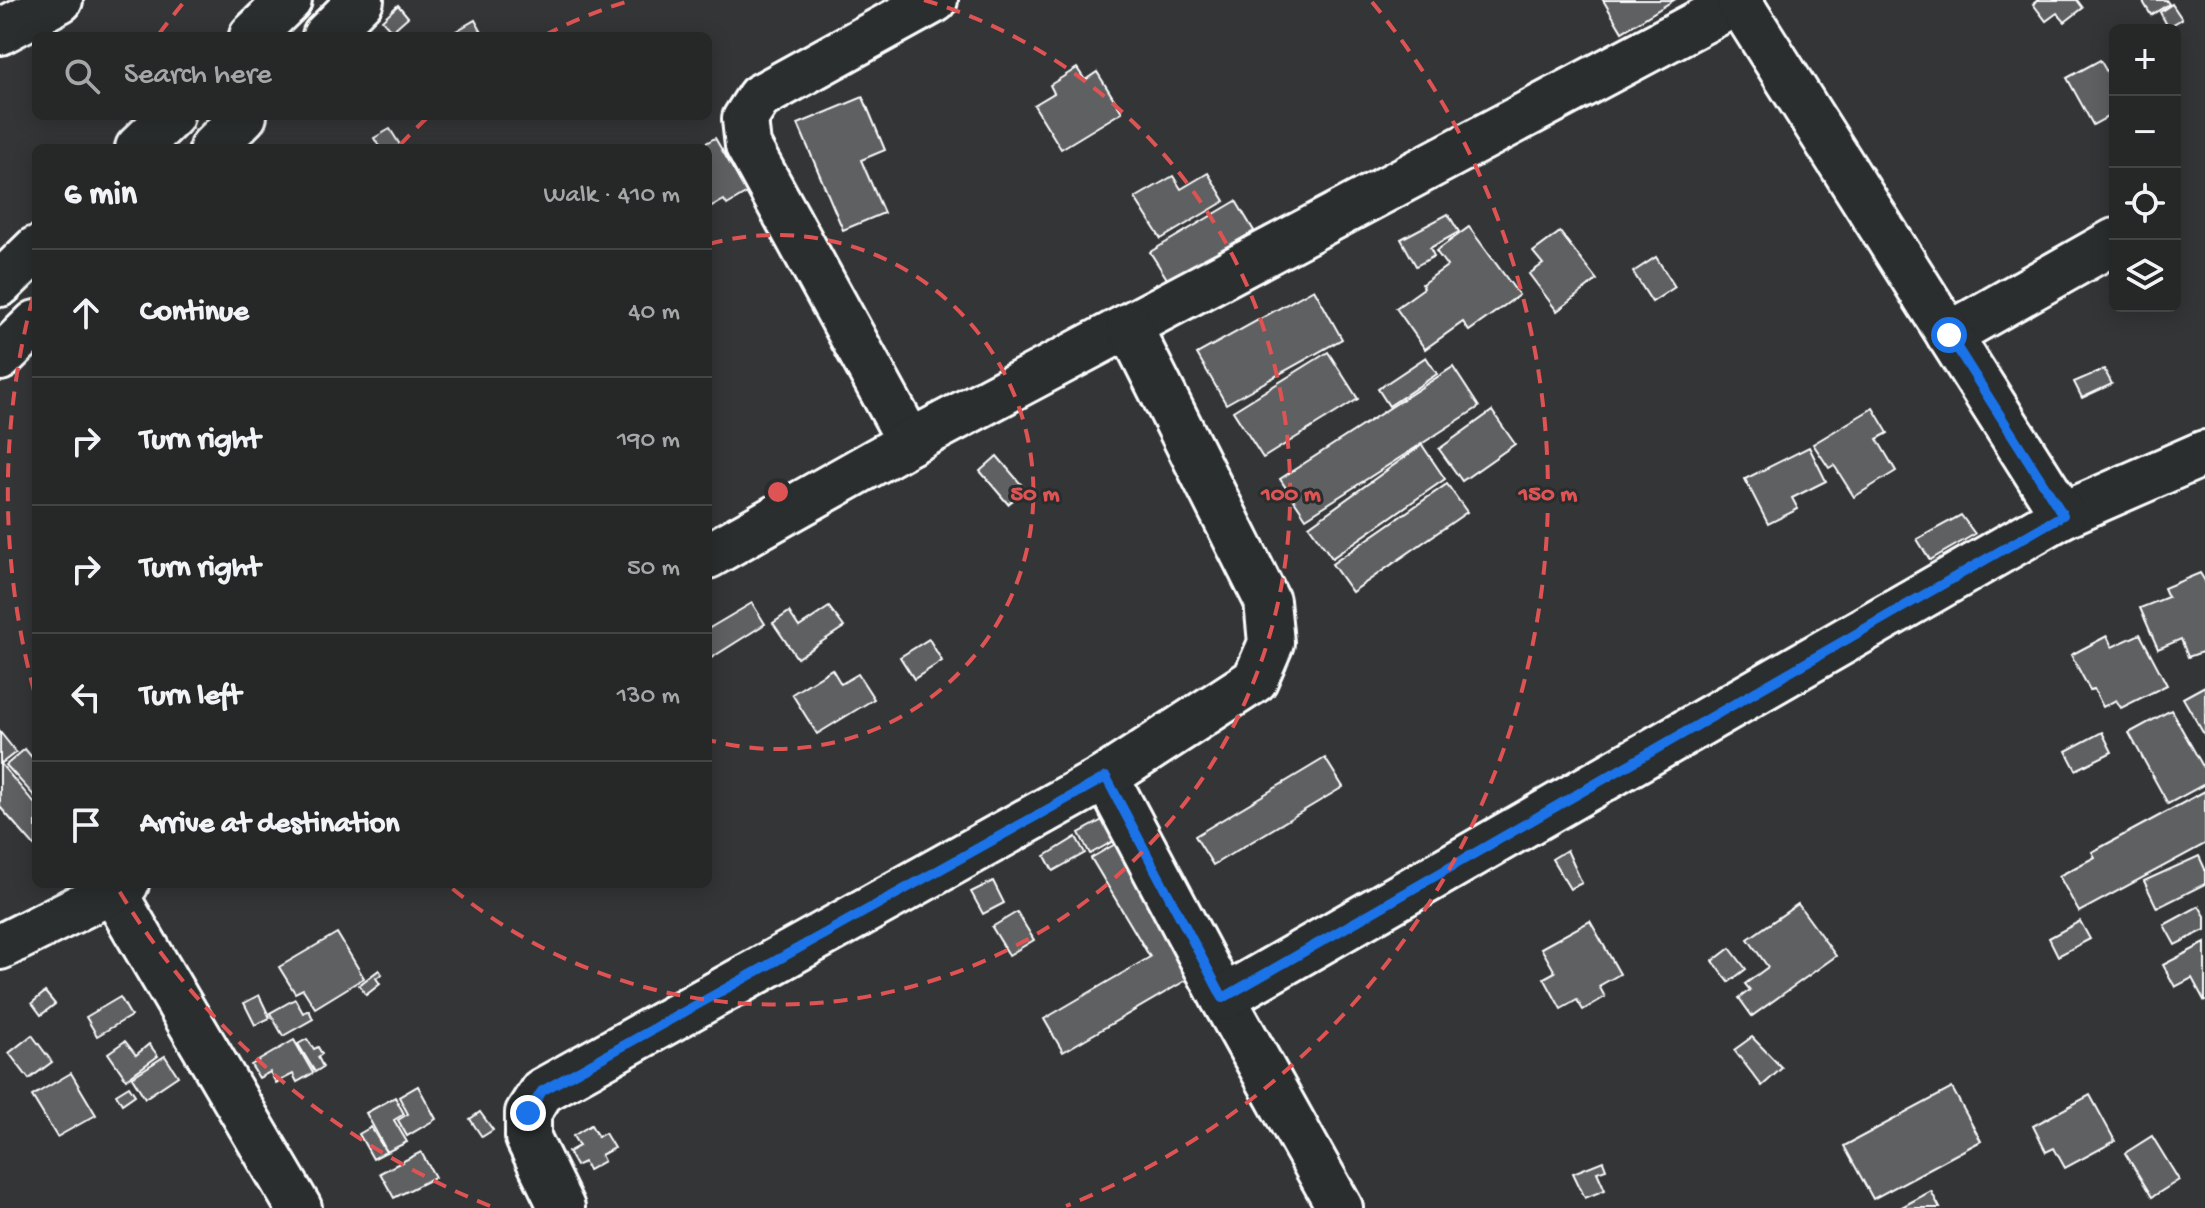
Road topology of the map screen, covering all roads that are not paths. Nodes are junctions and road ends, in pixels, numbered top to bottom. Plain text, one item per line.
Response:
1 (60, 0) edge
2 (289, 0) edge
3 (361, 0) edge
4 (935, 0) edge
5 (1741, 1) edge
6 (0, 32) edge
7 (256, 32) edge
8 (329, 32) edge
9 (167, 120) edge
10 (240, 120) edge
11 (142, 144) edge
12 (216, 144) edge
13 (2109, 244) edge
14 (32, 253) edge
15 (0, 284) edge
16 (1129, 326) junction
17 (32, 327) edge
18 (1949, 335) junction
19 (0, 358) edge
20 (910, 442) junction
21 (2205, 453) edge
22 (2063, 515) junction
23 (712, 554) edge
24 (1106, 777) junction
25 (120, 888) edge
26 (0, 947) edge
27 (1223, 998) junction
28 (299, 1208) edge
29 (562, 1208) edge
30 (1340, 1208) edge

1 - 6 street
2 - 7 street
3 - 8 street
4 - 20 street
5 - 16 street
5 - 18 street
9 - 11 street
10 - 12 street
13 - 18 street
14 - 15 street
16 - 20 street
16 - 24 street
17 - 19 street
18 - 22 street
20 - 23 street
21 - 22 street
22 - 27 street
24 - 27 street
24 - 29 street
25 - 26 street
25 - 28 street
27 - 30 street

